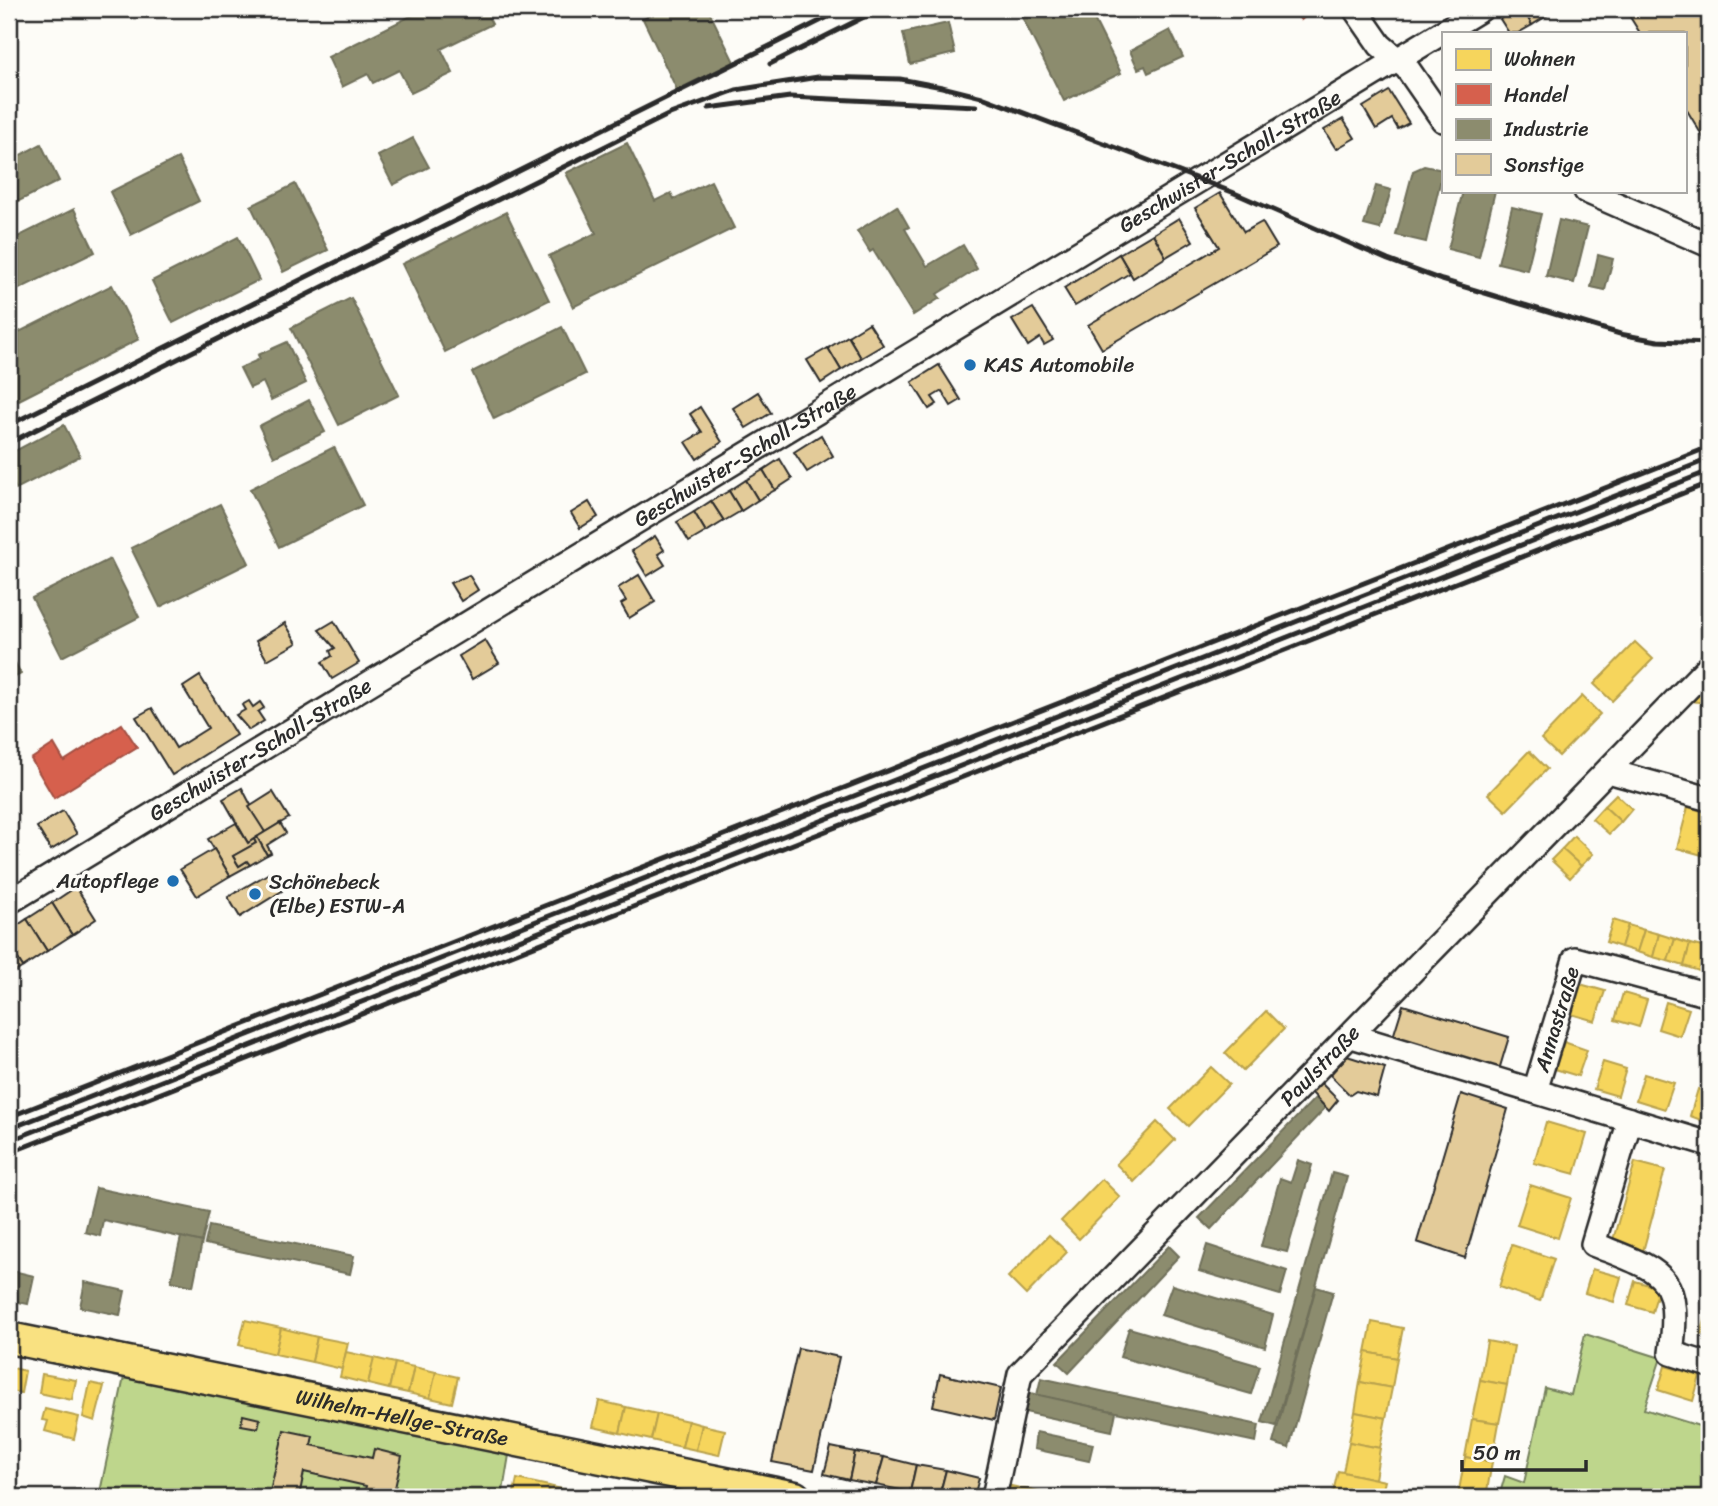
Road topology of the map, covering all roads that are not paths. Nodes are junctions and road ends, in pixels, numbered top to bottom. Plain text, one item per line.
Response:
1 (1355, 9) edge
2 (1481, 9) edge
3 (1443, 32) edge
4 (1442, 33) edge
5 (1395, 61) junction
6 (1442, 119) edge
7 (1588, 192) edge
8 (1709, 245) edge
9 (1709, 666) edge
10 (1608, 771) junction
11 (1709, 799) edge
12 (9, 902) edge
13 (1709, 995) edge
14 (1352, 1036) junction
15 (1535, 1091) junction
16 (1630, 1120) junction
17 (1709, 1144) edge
18 (9, 1338) edge
19 (1709, 1365) edge
20 (795, 1497) edge
21 (994, 1497) edge

1 - 5 street
2 - 3 street, Geschwister-Scholl-Straße
4 - 5 street, Geschwister-Scholl-Straße
5 - 6 street
5 - 12 street, Geschwister-Scholl-Straße
7 - 8 street
9 - 10 street, Paulstraße
10 - 11 street
10 - 14 street, Paulstraße
13 - 15 street, Annastraße
14 - 15 street
14 - 21 street, Paulstraße
15 - 16 street
16 - 17 street
16 - 19 street
18 - 20 main road, Wilhelm-Hellge-Straße

